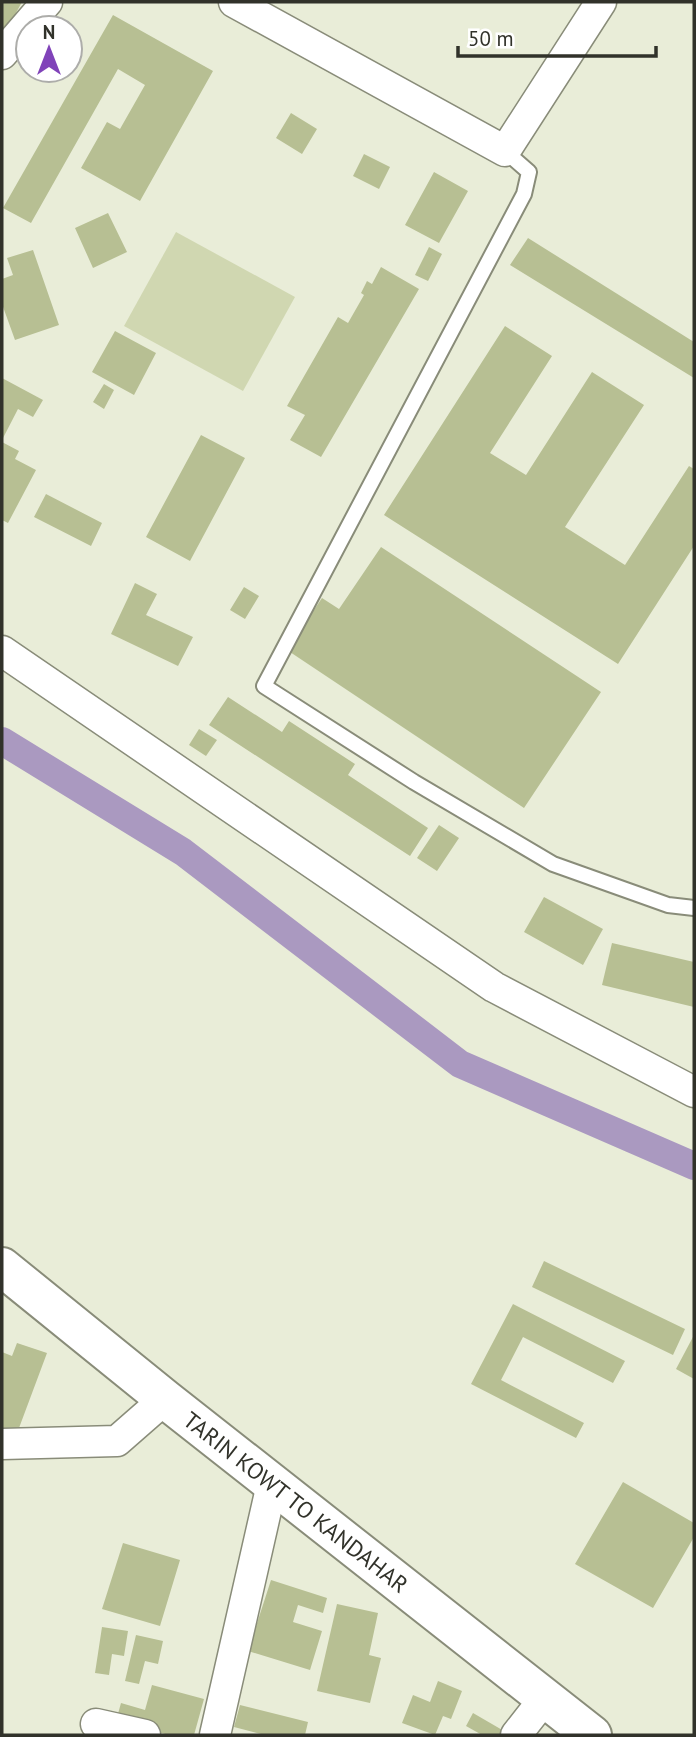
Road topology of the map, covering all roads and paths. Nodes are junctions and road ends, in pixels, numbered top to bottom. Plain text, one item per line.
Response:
1 (47, 2) edge
2 (234, 2) edge
3 (601, 2) edge
4 (2, 54) edge
5 (505, 151) junction
6 (2, 652) edge
7 (694, 908) edge
8 (694, 1092) edge
9 (2, 1267) edge
10 (165, 1399) junction
11 (2, 1444) edge
12 (272, 1484) junction
13 (545, 1698) junction
14 (96, 1724) dead end
15 (145, 1735) edge
16 (215, 1735) edge
17 (516, 1735) edge
18 (592, 1735) edge

1 - 4 street
2 - 5 street
3 - 5 street
5 - 7 lane
6 - 8 street
9 - 10 main road, TARIN KOWT TO KANDAHAR
10 - 11 street
10 - 12 main road, TARIN KOWT TO KANDAHAR
12 - 13 main road, TARIN KOWT TO KANDAHAR
12 - 16 street
13 - 17 street
13 - 18 main road, TARIN KOWT TO KANDAHAR
14 - 15 street

